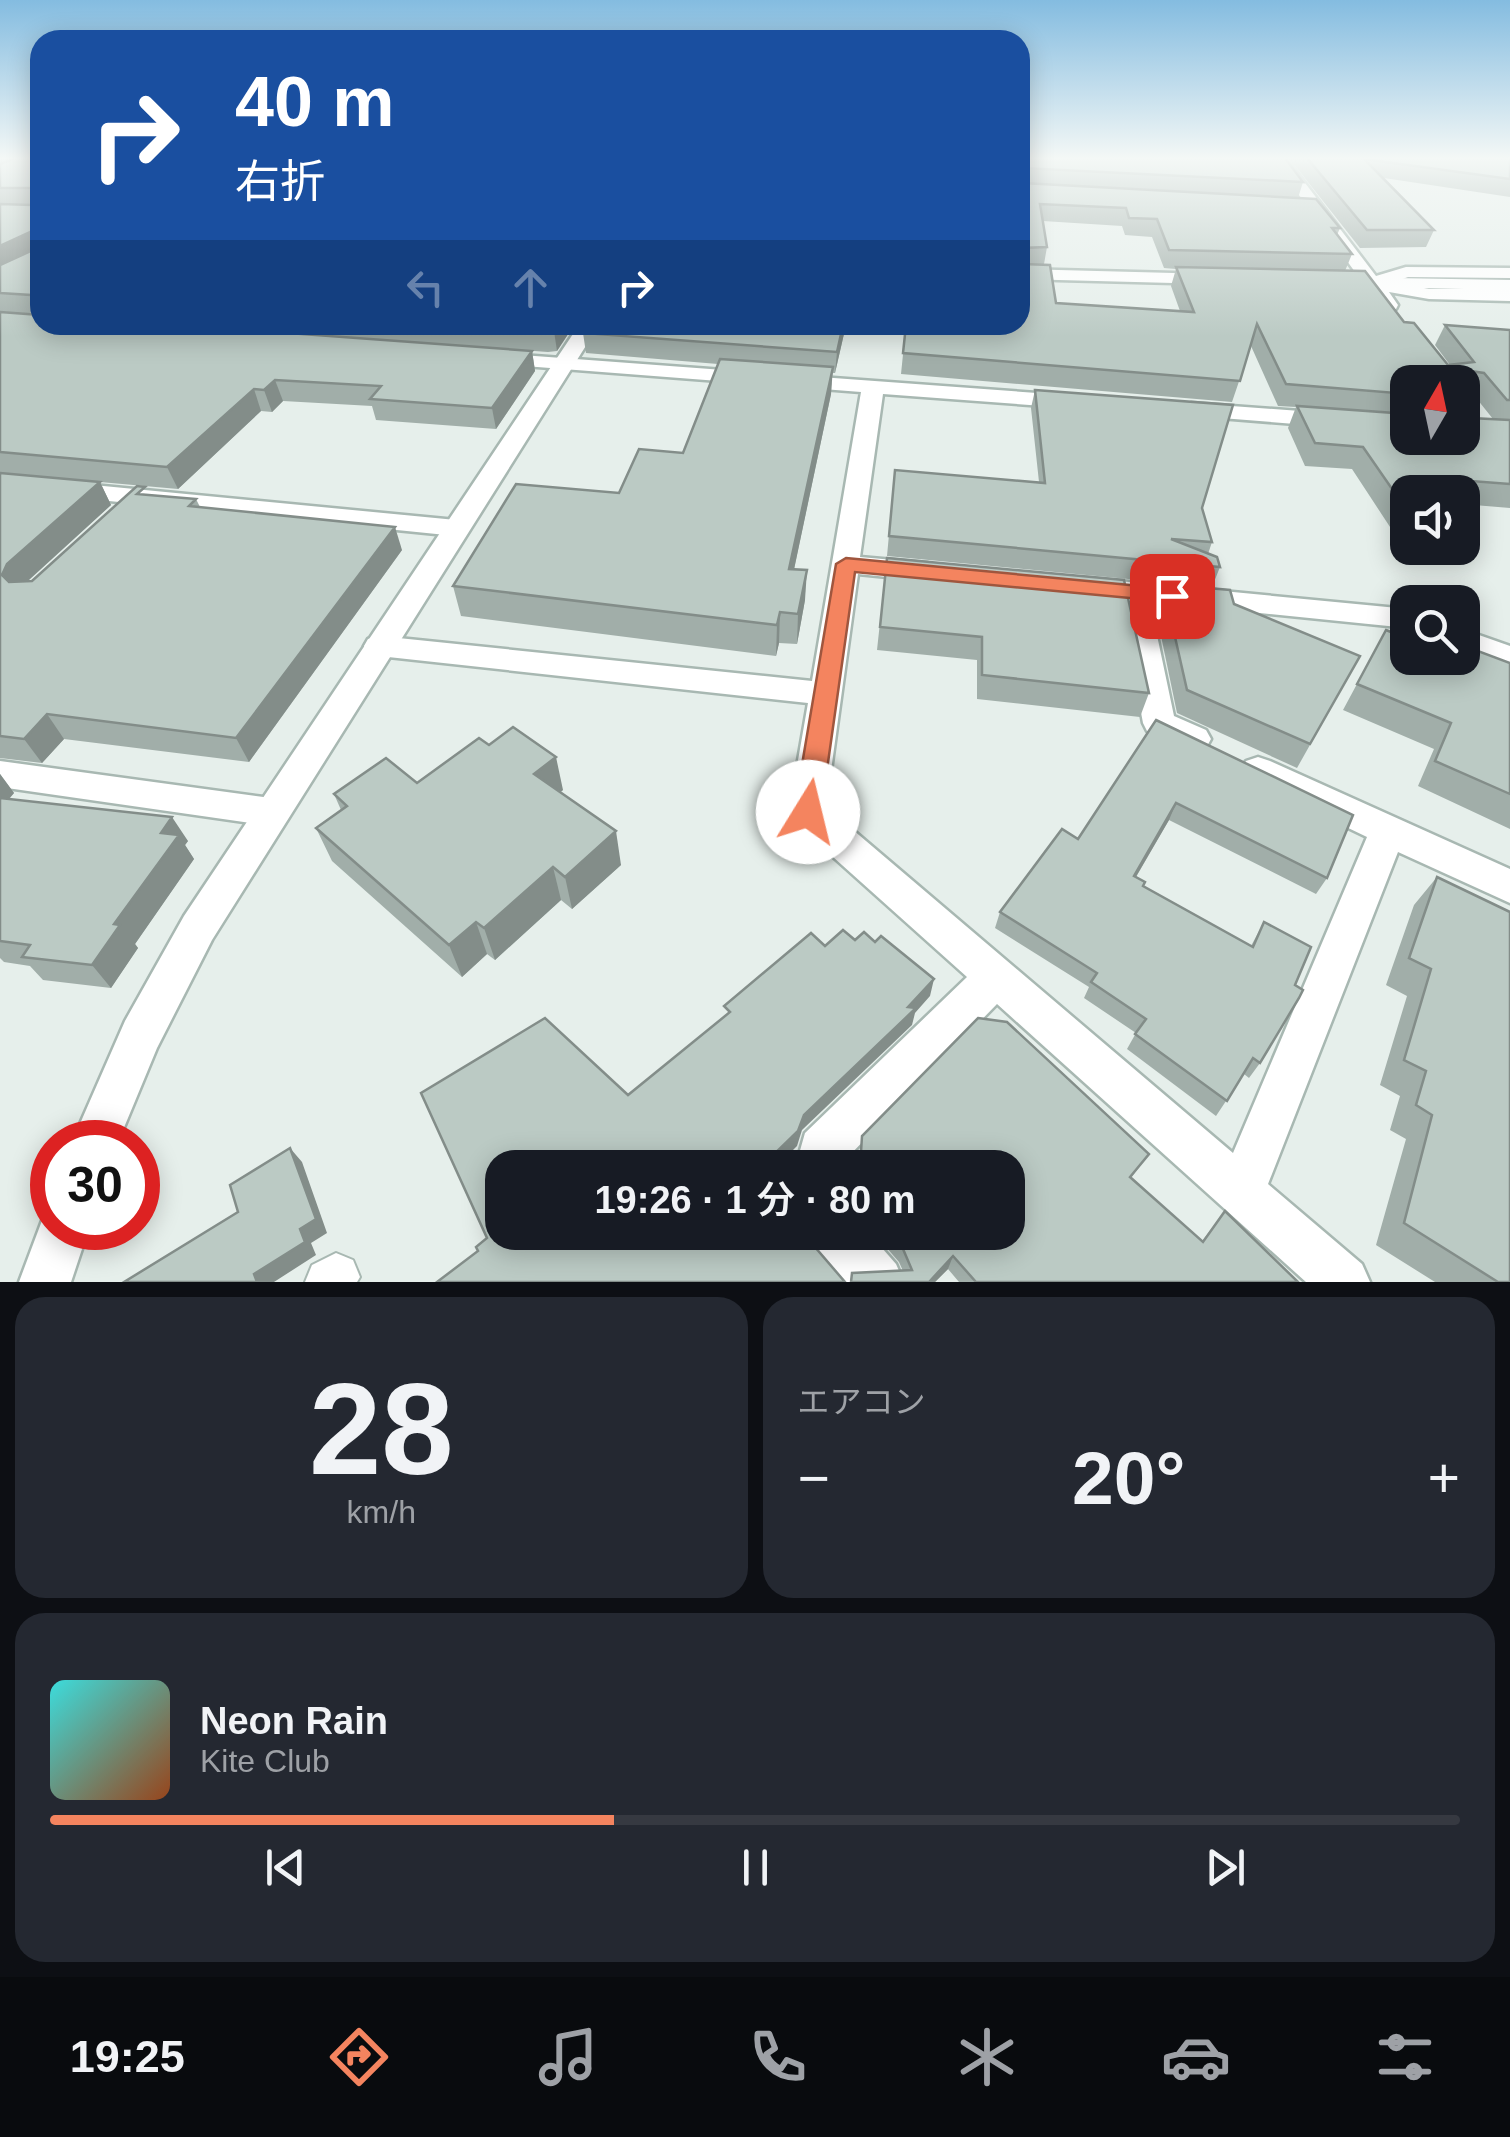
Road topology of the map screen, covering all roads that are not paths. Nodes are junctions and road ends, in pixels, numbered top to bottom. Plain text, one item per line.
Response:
1 (1324, 218) edge
2 (1510, 273) edge
3 (1030, 274) edge
4 (1236, 280) edge
5 (1314, 282) edge
6 (1373, 283) junction
7 (1510, 285) edge
8 (1510, 295) edge
9 (1406, 326) edge
10 (583, 335) edge
11 (466, 356) edge
12 (564, 364) junction
13 (873, 387) junction
14 (1090, 402) edge
15 (1170, 408) edge
16 (1390, 425) edge
17 (0, 483) edge
18 (141, 497) junction
19 (114, 522) edge
20 (456, 528) junction
21 (846, 564) junction
22 (961, 575) edge
23 (1057, 584) edge
24 (1134, 592) junction
25 (1390, 617) edge
26 (379, 646) junction
27 (1480, 647) edge
28 (1510, 658) edge
29 (826, 694) junction
30 (0, 774) edge
31 (271, 812) junction
32 (1388, 832) junction
33 (1510, 886) edge
34 (996, 977) junction
35 (104, 1120) edge
36 (822, 1150) edge
37 (1241, 1191) junction
38 (56, 1250) edge
39 (850, 1250) edge
40 (45, 1282) edge
41 (878, 1282) edge
42 (1344, 1282) edge

1 - 6 street
2 - 6 street
3 - 4 street
5 - 6 street
6 - 7 street
6 - 8 street
6 - 9 street
10 - 12 street
11 - 12 street
12 - 13 street
12 - 20 street
13 - 14 street
13 - 21 street
15 - 16 street
17 - 18 street
18 - 19 street
18 - 20 street
20 - 26 street
21 - 22 street
21 - 29 street
23 - 24 street
24 - 25 street
24 - 32 street
26 - 29 street
26 - 31 street
27 - 28 street
29 - 34 street
30 - 31 street
31 - 35 street
32 - 33 street
32 - 37 street
34 - 36 street
34 - 37 street
37 - 42 street
38 - 40 street
39 - 41 street

